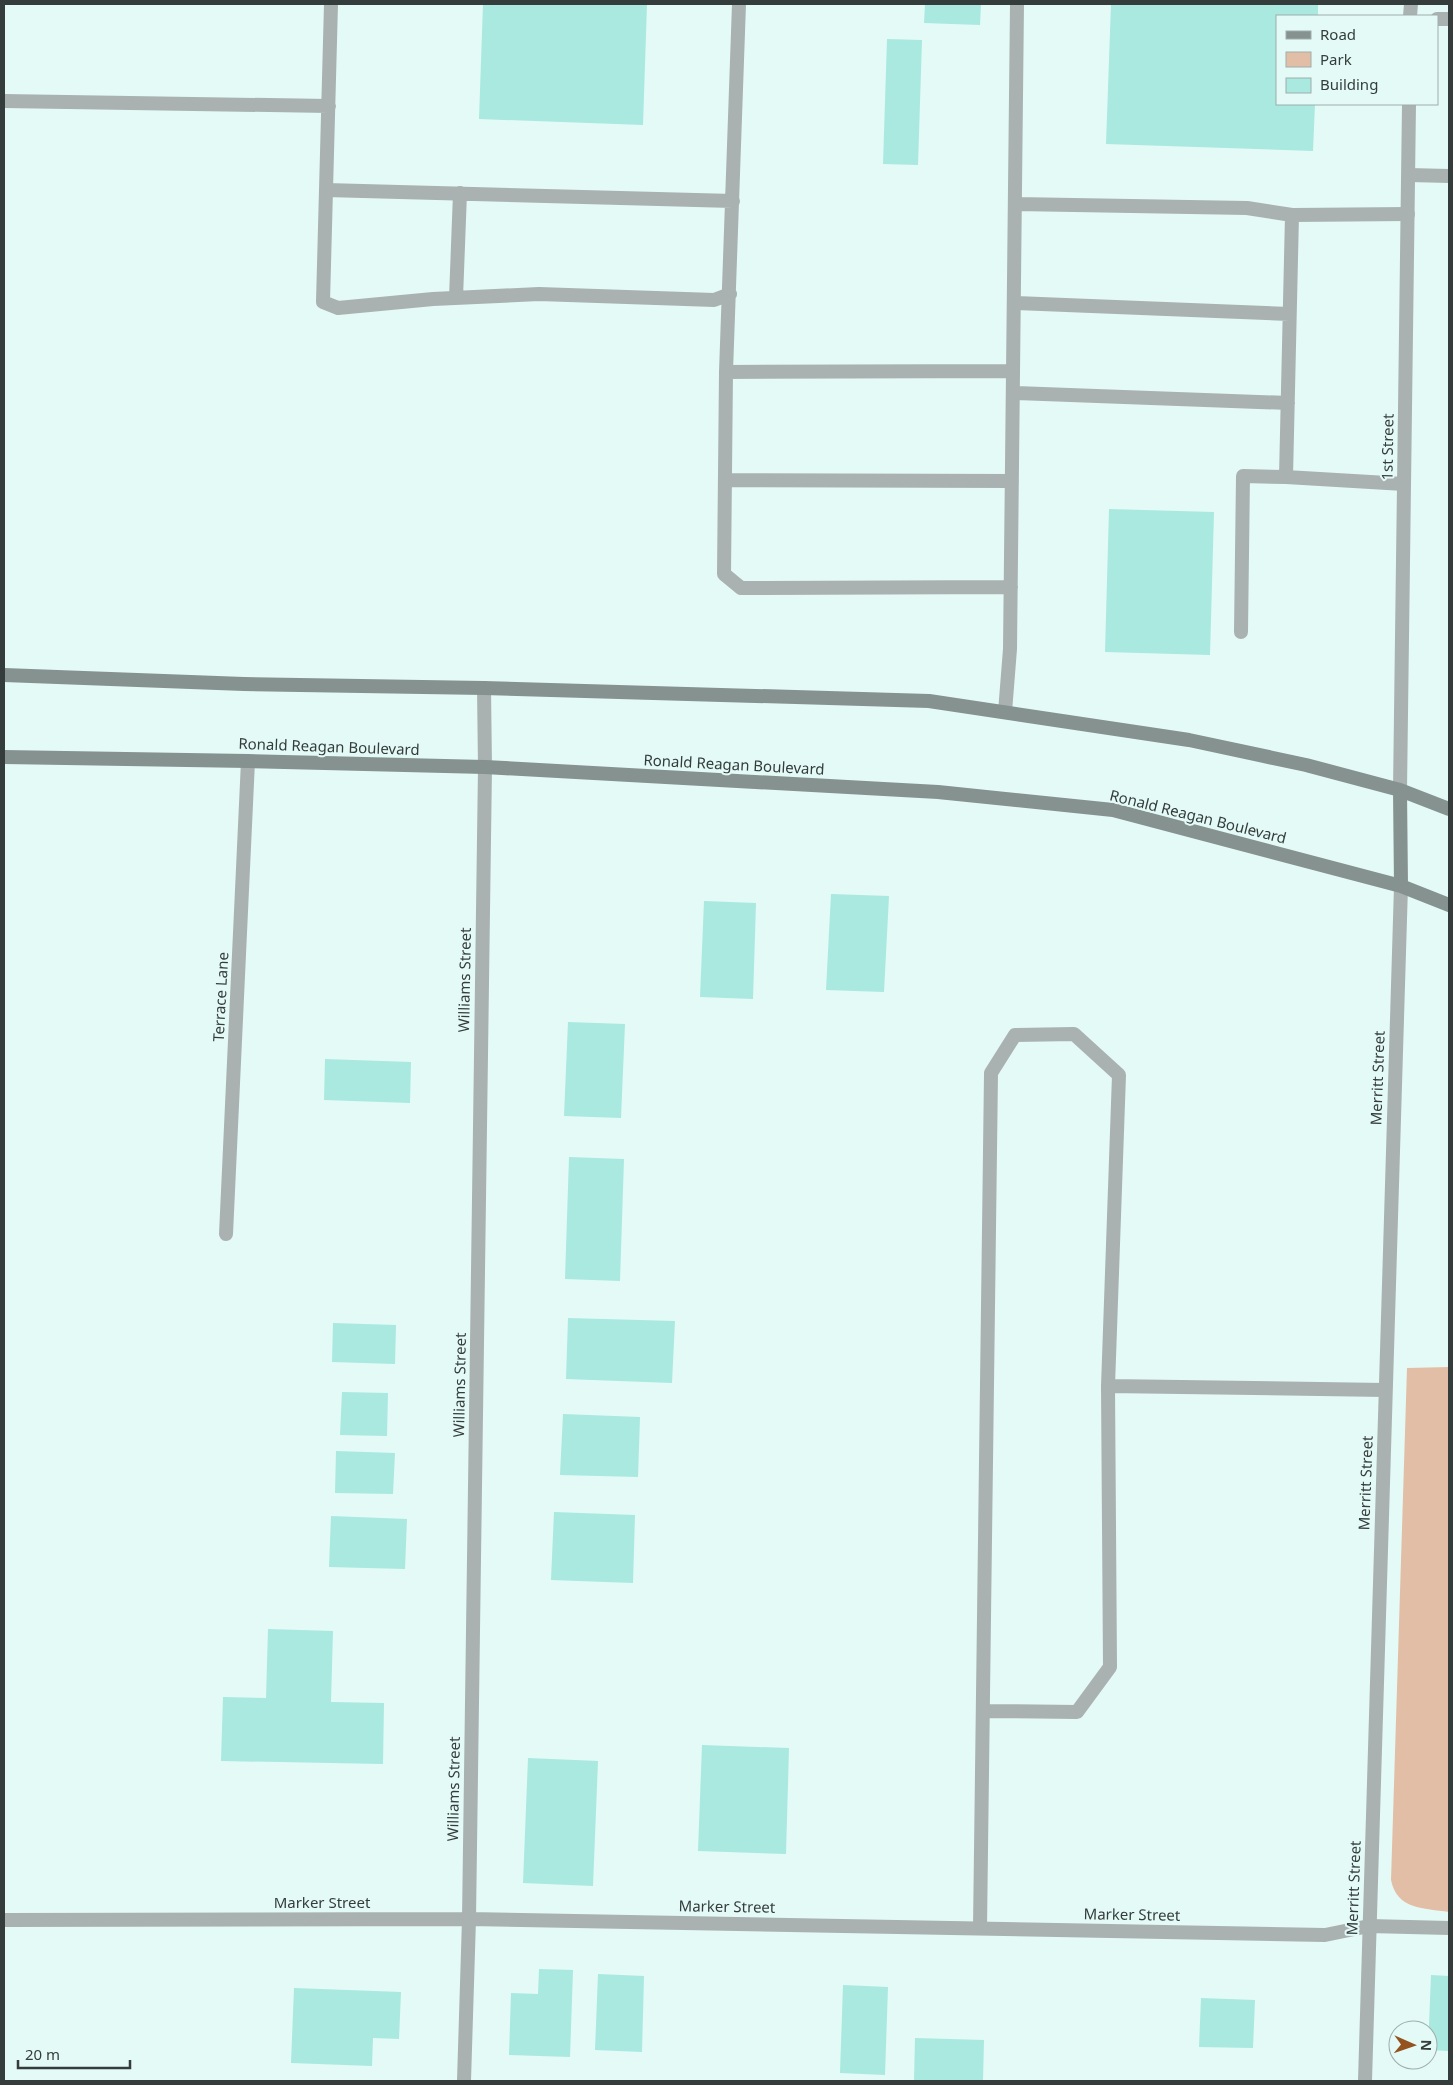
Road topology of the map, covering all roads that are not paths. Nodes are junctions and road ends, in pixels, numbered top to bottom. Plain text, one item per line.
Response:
1 (331, 4) edge
2 (739, 4) edge
3 (1017, 4) edge
4 (4, 101) edge
5 (1409, 105) edge
6 (329, 106) junction
7 (1409, 175) junction
8 (1449, 176) edge
9 (326, 190) junction
10 (460, 193) junction
11 (733, 201) junction
12 (1015, 204) junction
13 (1408, 214) junction
14 (1292, 215) junction
15 (730, 294) junction
16 (456, 298) junction
17 (1014, 303) junction
18 (1290, 314) junction
19 (1013, 371) junction
20 (726, 372) junction
21 (1013, 393) junction
22 (1288, 403) junction
23 (1286, 477) junction
24 (725, 480) junction
25 (1012, 482) junction
26 (1404, 484) junction
27 (1011, 587) junction
28 (1241, 632) dead end
29 (4, 675) edge
30 (484, 688) junction
31 (1005, 712) junction
32 (4, 757) edge
33 (248, 760) junction
34 (484, 767) junction
35 (1400, 790) junction
36 (1449, 809) edge
37 (1401, 886) junction
38 (1449, 905) edge
39 (226, 1234) dead end
40 (1108, 1386) junction
41 (1386, 1390) junction
42 (983, 1711) junction
43 (468, 1918) junction
44 (4, 1920) edge
45 (1369, 1926) junction
46 (980, 1928) junction
47 (1449, 1928) edge
48 (464, 2081) edge
49 (1365, 2081) edge

1 - 6 street
2 - 11 street
3 - 12 street
4 - 6 street
5 - 7 street, 1st Street
6 - 9 street
7 - 8 street
7 - 13 street, 1st Street
9 - 10 street
9 - 16 street
10 - 11 street
10 - 16 street
11 - 15 street
12 - 14 street
12 - 17 street
13 - 14 street
13 - 26 street, 1st Street
14 - 18 street
15 - 16 street
15 - 20 street
17 - 18 street
17 - 19 street
18 - 22 street
19 - 20 street
19 - 21 street
20 - 24 street
21 - 22 street
21 - 25 street
22 - 23 street
23 - 26 street
23 - 28 street
24 - 25 street
24 - 27 street
25 - 27 street
26 - 35 street, 1st Street
27 - 31 street
29 - 30 main road
30 - 31 main road
30 - 34 street, Williams Street
31 - 35 main road
32 - 33 main road, Ronald Reagan Boulevard
33 - 34 main road, Ronald Reagan Boulevard
33 - 39 street, Terrace Lane
34 - 37 main road, Ronald Reagan Boulevard
34 - 43 street, Williams Street
35 - 36 main road
35 - 37 main road
37 - 38 main road, Ronald Reagan Boulevard
37 - 41 street, Merritt Street
40 - 41 street
40 - 42 street
40 - 42 street
41 - 45 street, Merritt Street
42 - 46 street
43 - 44 street, Marker Street
43 - 46 street, Marker Street
43 - 48 street, Williams Street
45 - 46 street, Marker Street
45 - 47 street, Marker Street
45 - 49 street, Merritt Street

